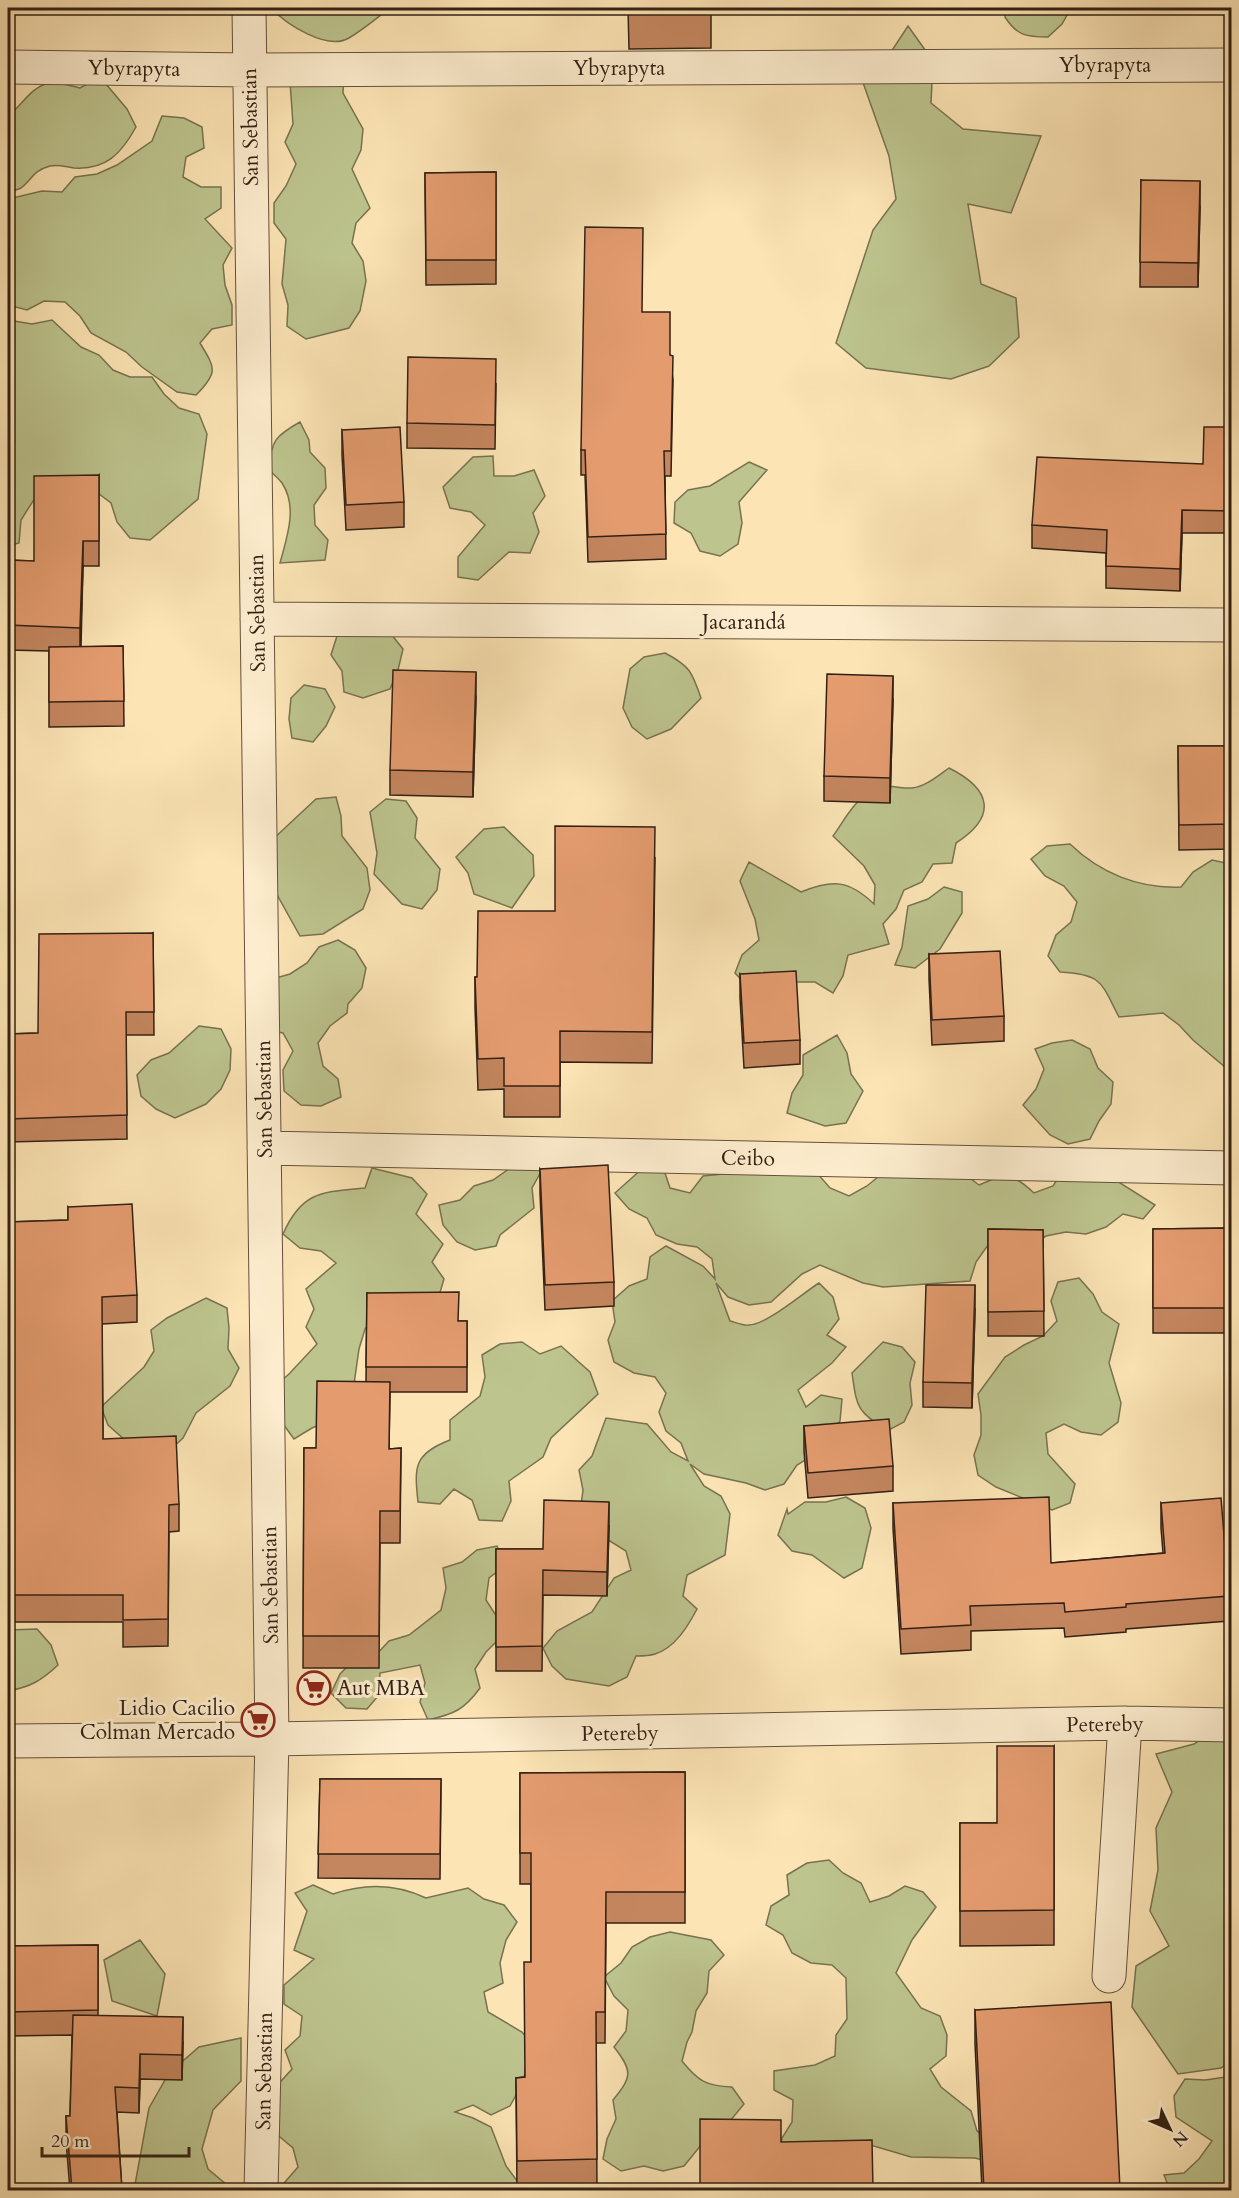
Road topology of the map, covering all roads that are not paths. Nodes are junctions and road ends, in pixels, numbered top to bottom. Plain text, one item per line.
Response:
1 (249, 8) edge
2 (1232, 65) edge
3 (8, 67) edge
4 (249, 70) junction
5 (257, 619) junction
6 (1232, 625) edge
7 (264, 1148) junction
8 (1232, 1168) edge
9 (1125, 1723) junction
10 (1232, 1725) edge
11 (272, 1739) junction
12 (8, 1741) edge
13 (1109, 1976) dead end
14 (261, 2190) edge

1 - 4 street, San Sebastian
2 - 4 street, Ybyrapyta
3 - 4 street, Ybyrapyta
4 - 5 street, San Sebastian
5 - 6 street, Jacarandá
5 - 7 street, San Sebastian
7 - 8 street, Ceibo
7 - 11 street, San Sebastian
9 - 10 street, Petereby
9 - 11 street, Petereby
9 - 13 street
11 - 12 street, Petereby
11 - 14 street, San Sebastian

